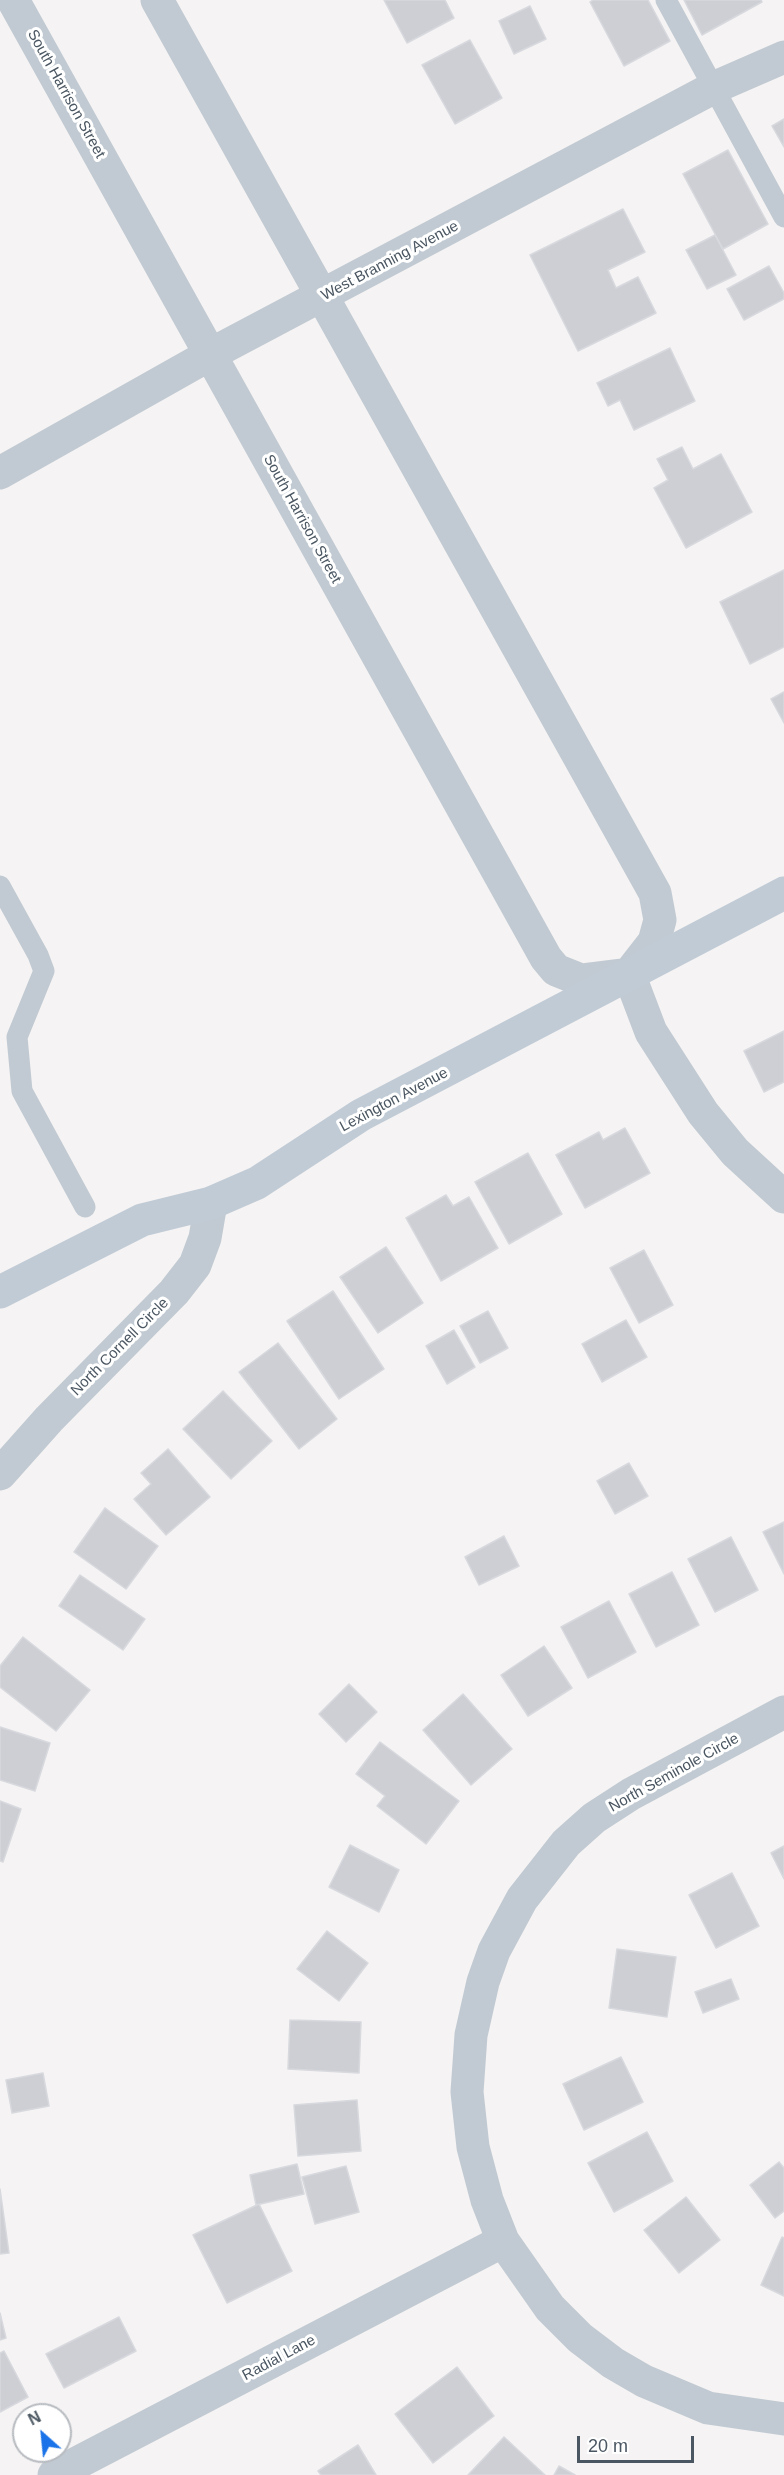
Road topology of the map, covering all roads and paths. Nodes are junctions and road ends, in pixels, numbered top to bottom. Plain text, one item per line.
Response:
1 (13, 0) edge
2 (157, 0) edge
3 (666, 0) edge
4 (784, 57) edge
5 (713, 88) junction
6 (784, 217) edge
7 (322, 297) junction
8 (211, 354) junction
9 (0, 472) edge
10 (0, 886) edge
11 (784, 893) edge
12 (629, 974) junction
13 (784, 1197) edge
14 (210, 1203) junction
15 (85, 1207) dead end
16 (0, 1292) edge
17 (0, 1474) edge
18 (784, 1712) edge
19 (503, 2241) junction
20 (784, 2419) edge
21 (54, 2475) edge

1 - 8 street, South Harrison Street
2 - 7 street
3 - 5 lane
4 - 5 street, West Branning Avenue
5 - 6 lane
5 - 7 street, West Branning Avenue
7 - 8 street, West Branning Avenue
7 - 12 street
8 - 9 street, West Branning Avenue
8 - 12 street, South Harrison Street
10 - 15 lane
11 - 12 street, Lexington Avenue
12 - 13 street
12 - 14 street, Lexington Avenue
14 - 16 street, Lexington Avenue
14 - 17 street, North Cornell Circle
18 - 19 street, North Seminole Circle
19 - 20 street, North Seminole Circle
19 - 21 street, Radial Lane

